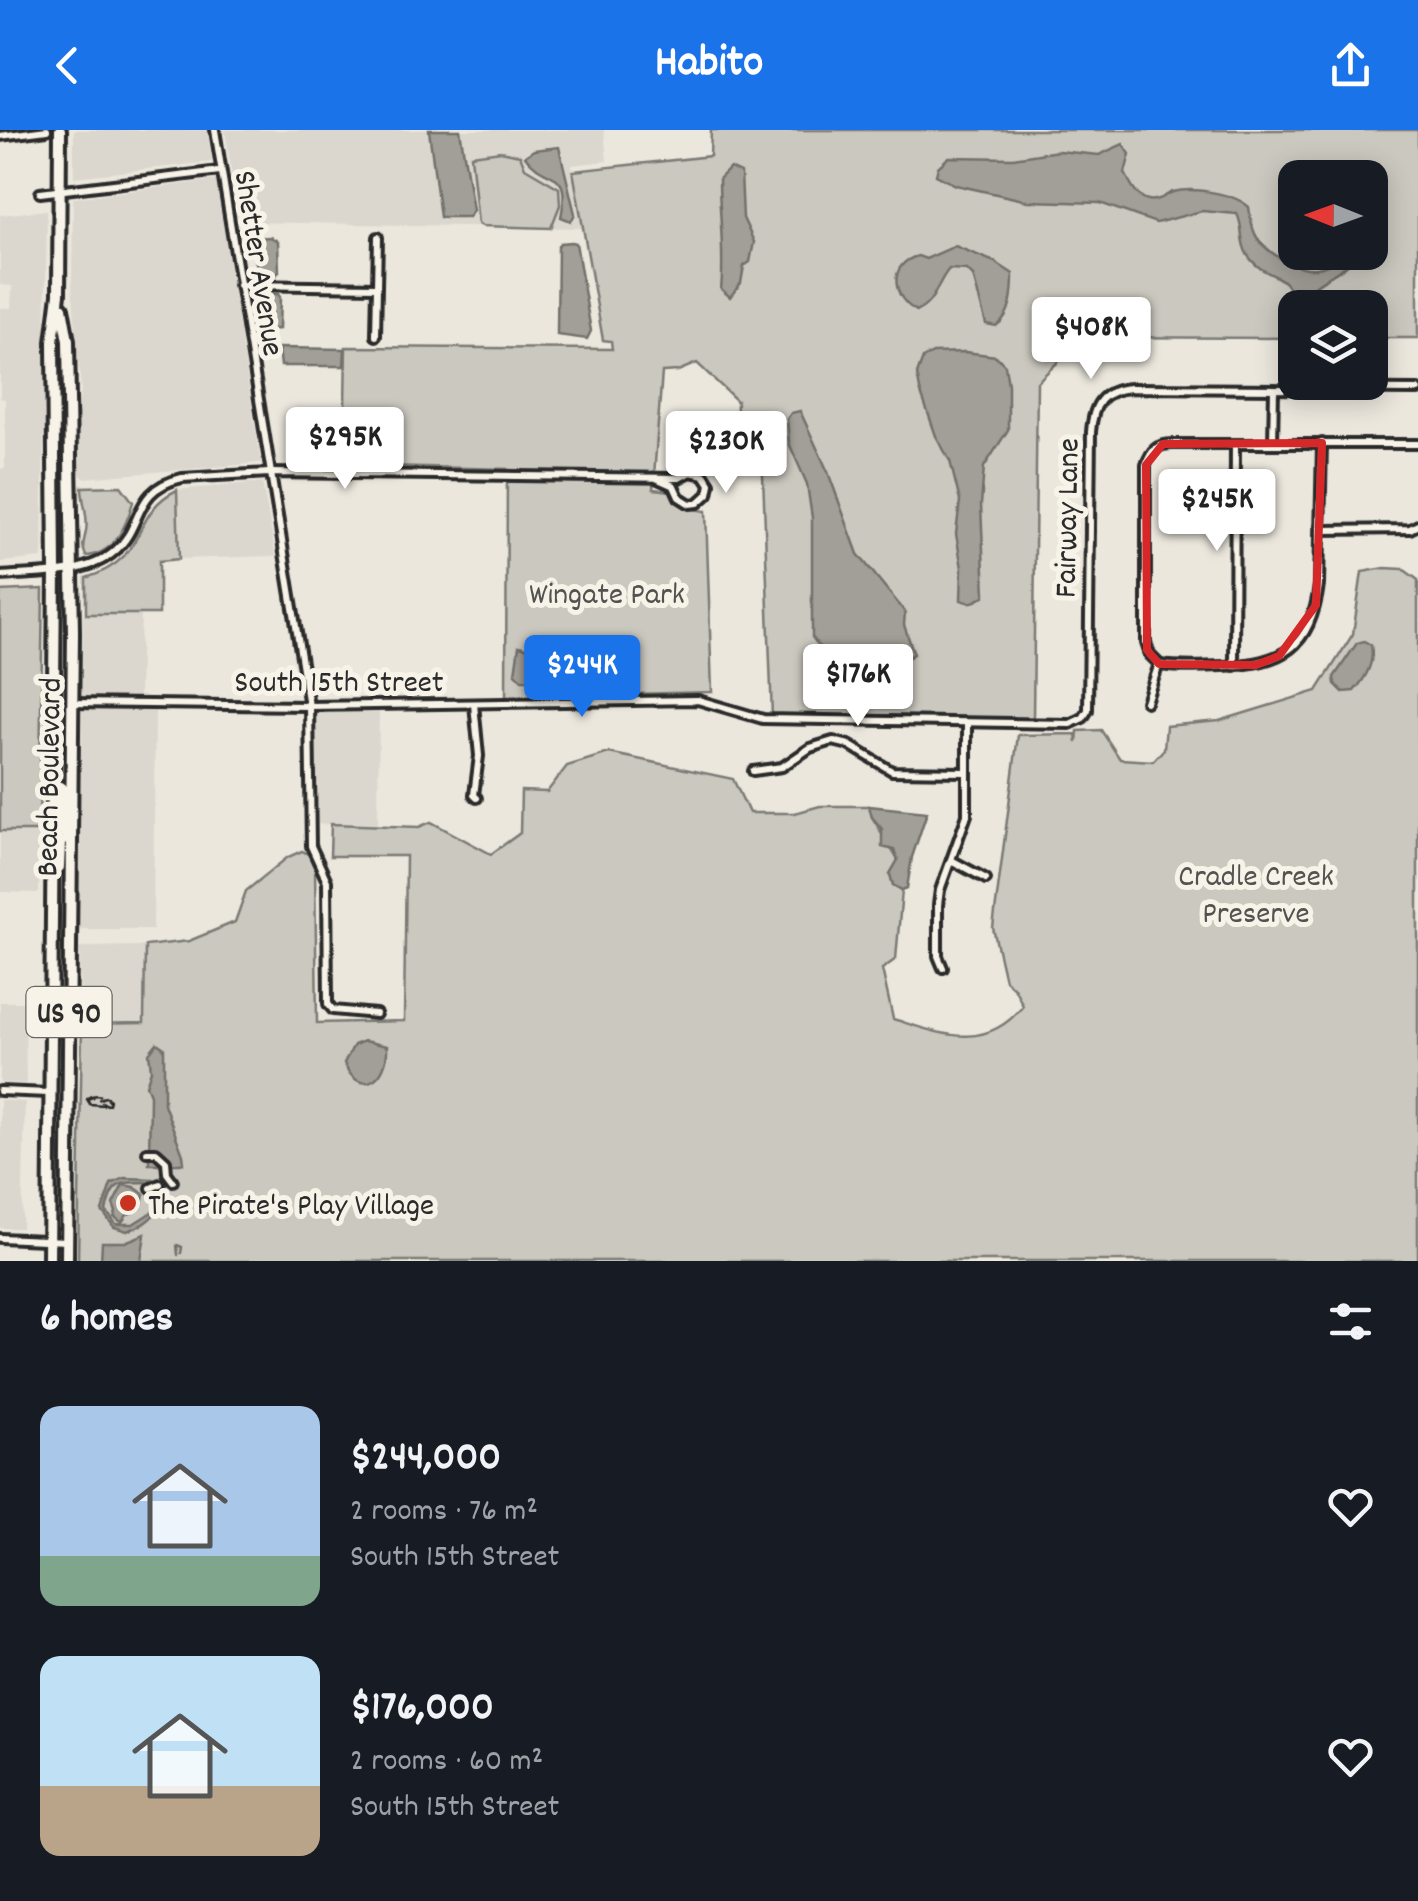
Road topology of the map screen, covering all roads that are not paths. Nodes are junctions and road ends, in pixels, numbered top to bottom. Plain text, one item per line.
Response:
1 (48, 130) edge
2 (60, 130) edge
3 (215, 130) edge
4 (0, 136) edge
5 (220, 171) junction
6 (60, 191) junction
7 (40, 193) dead end
8 (378, 237) dead end
9 (239, 285) junction
10 (376, 287) junction
11 (59, 294) junction
12 (376, 336) dead end
13 (1274, 389) junction
14 (1418, 390) edge
15 (1322, 443) junction
16 (1235, 444) junction
17 (1273, 444) junction
18 (1418, 444) edge
19 (269, 473) junction
20 (685, 474) junction
21 (656, 478) junction
22 (677, 490) junction
23 (1418, 525) edge
24 (1320, 530) junction
25 (72, 569) junction
26 (55, 571) junction
27 (0, 576) edge
28 (1159, 664) junction
29 (1234, 666) junction
30 (1146, 702) dead end
31 (72, 703) junction
32 (474, 704) junction
33 (309, 706) junction
34 (1082, 720) joint
35 (967, 724) junction
36 (754, 771) dead end
37 (965, 772) junction
38 (53, 784) junction
39 (477, 798) dead end
40 (53, 836) junction
41 (71, 845) junction
42 (951, 860) junction
43 (986, 880) dead end
44 (52, 932) junction
45 (70, 935) junction
46 (943, 968) dead end
47 (70, 1014) junction
48 (376, 1014) dead end
49 (0, 1091) edge
50 (50, 1093) junction
51 (147, 1152) dead end
52 (173, 1181) dead end
53 (160, 1184) dead end
54 (152, 1188) dead end
55 (0, 1238) edge
56 (50, 1238) junction
57 (68, 1241) junction
58 (49, 1261) edge
59 (67, 1261) edge

1 - 4 street
2 - 6 highway, US 90
3 - 5 street, Shetter Avenue
5 - 6 street
5 - 9 street, Shetter Avenue
6 - 7 street
6 - 11 highway, US 90
8 - 10 street
9 - 10 street
9 - 19 street, Shetter Avenue
10 - 12 street
11 - 25 highway, Beach Boulevard / US 90
11 - 26 highway, US 90
13 - 14 street, Fairway Lane
13 - 17 street
13 - 34 street, Fairway Lane
15 - 17 street
15 - 18 street
15 - 24 street
16 - 17 street
16 - 28 street
16 - 29 street
19 - 21 street
19 - 25 street
19 - 33 street, Shetter Avenue
20 - 21 street
20 - 22 street
20 - 22 street
21 - 22 street
23 - 24 street
24 - 29 street
25 - 26 street
25 - 31 highway, Beach Boulevard / US 90
26 - 27 street
26 - 38 highway, US 90
28 - 29 street
28 - 30 street
31 - 33 street, South 15th Street
31 - 41 highway, Beach Boulevard / US 90
32 - 33 street, South 15th Street
32 - 35 street, South 15th Street
32 - 39 street
33 - 48 street, Shetter Avenue
34 - 35 street, South 15th Street
35 - 37 street
36 - 37 street
37 - 42 street
38 - 40 highway, US 90
38 - 41 highway
40 - 44 highway, US 90
40 - 45 highway
41 - 45 highway, Beach Boulevard / US 90
42 - 43 street
42 - 46 street
44 - 47 highway
44 - 50 highway, US 90
45 - 47 highway, Beach Boulevard / US 90
47 - 57 highway, Beach Boulevard / US 90
49 - 50 street
50 - 56 highway, US 90
51 - 52 street
53 - 54 street
55 - 56 street
56 - 57 street
56 - 58 highway, US 90
57 - 59 highway, Beach Boulevard / US 90

